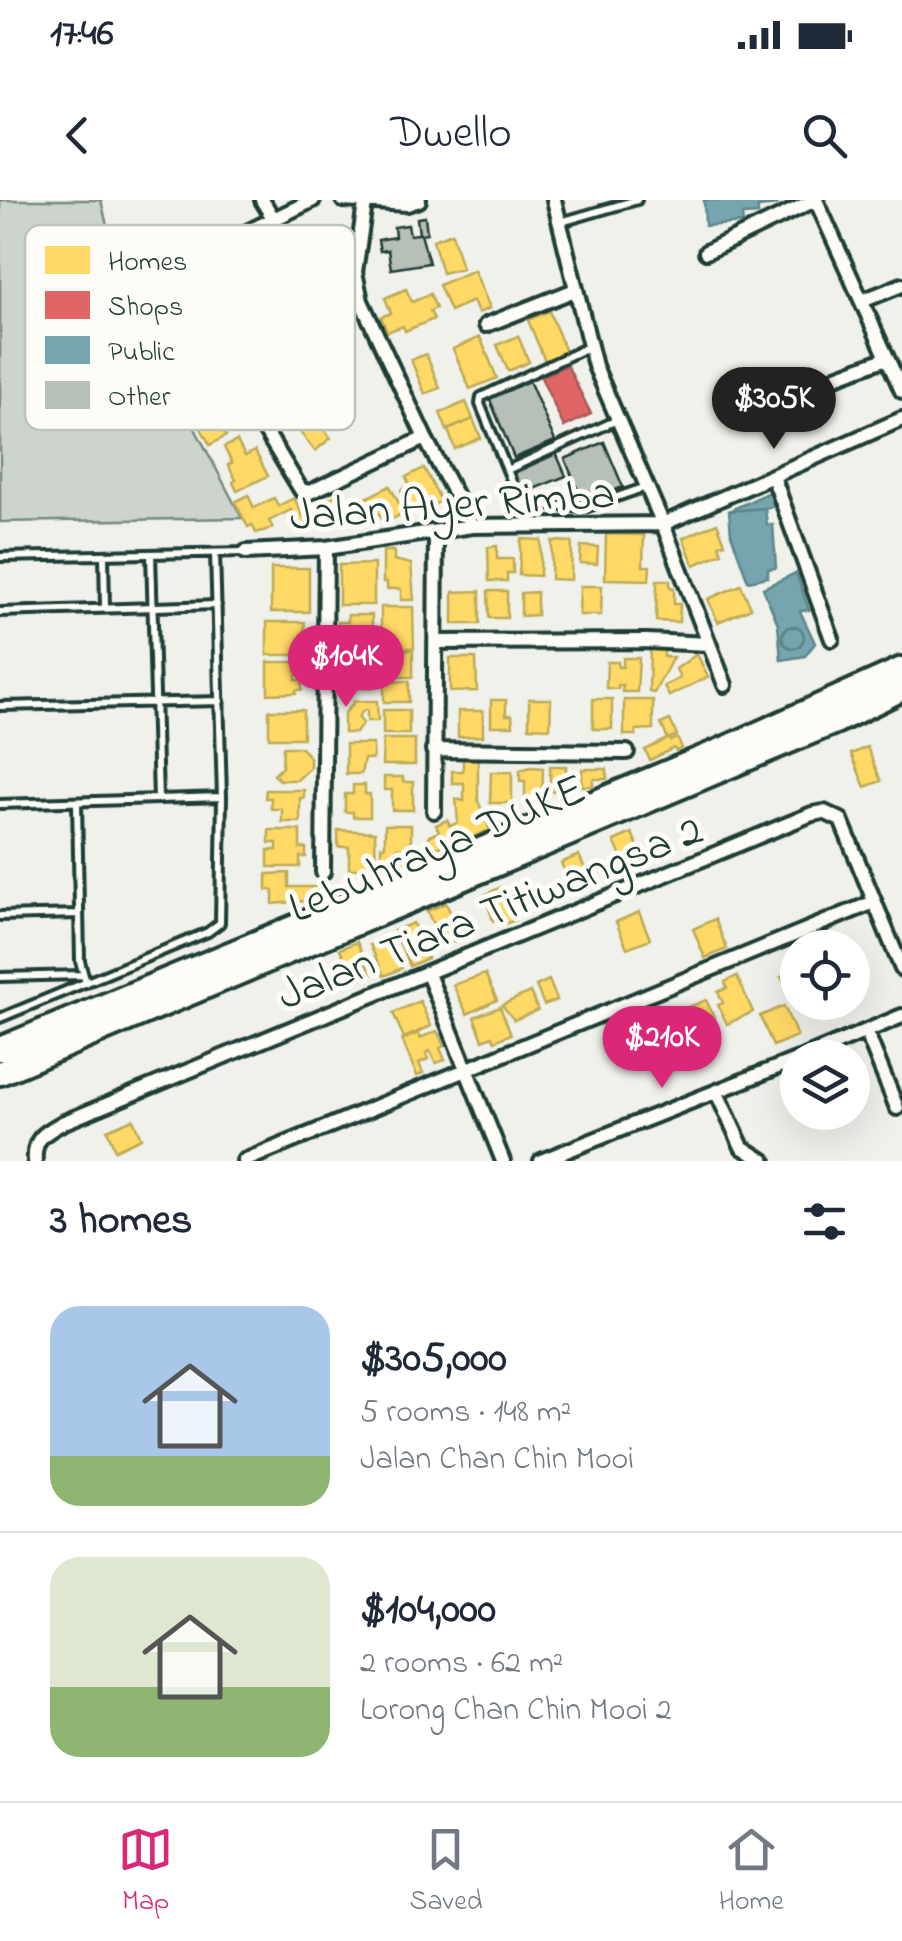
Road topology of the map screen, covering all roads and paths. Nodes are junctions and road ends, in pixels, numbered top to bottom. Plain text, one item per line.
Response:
1 (262, 200) edge
2 (313, 200) edge
3 (343, 200) edge
4 (420, 200) edge
5 (554, 200) edge
6 (636, 200) edge
7 (816, 200) edge
8 (365, 204) junction
9 (273, 218) junction
10 (559, 222) junction
11 (260, 225) edge
12 (706, 252) dead end
13 (902, 285) edge
14 (576, 290) junction
15 (862, 301) junction
16 (486, 326) dead end
17 (589, 346) junction
18 (887, 358) junction
19 (836, 377) dead end
20 (902, 391) edge
21 (902, 418) edge
22 (617, 420) junction
23 (265, 430) edge
24 (425, 438) junction
25 (507, 470) junction
26 (773, 476) junction
27 (646, 486) junction
28 (663, 524) junction
29 (472, 526) junction
30 (436, 532) junction
31 (326, 548) junction
32 (246, 552) joint
33 (216, 553) junction
34 (152, 554) junction
35 (104, 555) junction
36 (0, 557) edge
37 (217, 605) junction
38 (153, 607) junction
39 (105, 608) junction
40 (0, 612) edge
41 (832, 639) dead end
42 (434, 642) junction
43 (708, 644) junction
44 (902, 669) edge
45 (725, 684) dead end
46 (902, 689) edge
47 (902, 699) edge
48 (220, 701) junction
49 (156, 702) junction
50 (0, 706) edge
51 (832, 712) junction
52 (433, 750) junction
53 (627, 752) dead end
54 (222, 797) junction
55 (158, 799) junction
56 (77, 802) junction
57 (0, 804) edge
58 (434, 810) dead end
59 (322, 872) dead end
60 (874, 902) junction
61 (79, 914) junction
62 (0, 916) edge
63 (902, 969) edge
64 (428, 974) junction
65 (0, 977) edge
66 (84, 979) junction
67 (902, 1016) edge
68 (0, 1018) edge
69 (866, 1031) junction
70 (844, 1040) edge
71 (3, 1066) edge
72 (780, 1066) edge
73 (468, 1070) junction
74 (717, 1092) junction
75 (897, 1108) dead end
76 (35, 1161) edge
77 (244, 1161) edge
78 (503, 1161) edge
79 (541, 1161) edge
80 (764, 1161) edge

1 - 9 street
2 - 9 street
3 - 8 street
4 - 8 street
5 - 10 street
6 - 10 lane
7 - 12 street
7 - 15 street
8 - 24 street
9 - 11 street
10 - 14 street
13 - 15 street
14 - 16 street
14 - 17 street
15 - 18 street
17 - 22 street
17 - 25 lane
18 - 19 street
18 - 20 street
21 - 26 street
22 - 25 lane
22 - 27 street
23 - 24 street
24 - 29 street
25 - 27 lane
26 - 28 street
26 - 41 street
27 - 28 street
28 - 29 street, Jalan Ayer Rimba
28 - 43 street
29 - 30 street, Jalan Ayer Rimba
30 - 31 street, Jalan Ayer Rimba
30 - 42 street
31 - 32 street, Jalan Ayer Rimba
31 - 59 street
32 - 33 lane
33 - 34 lane
33 - 37 lane
34 - 35 lane
34 - 38 lane
35 - 36 lane
35 - 39 lane
37 - 38 lane
37 - 48 lane
38 - 39 lane
38 - 49 lane
39 - 40 lane
42 - 43 street
42 - 52 street
43 - 45 street
44 - 51 highway, Lebuhraya DUKE
46 - 51 highway, Lebuhraya DUKE
47 - 51 highway
48 - 49 lane
48 - 54 lane
49 - 50 lane
49 - 55 lane
51 - 71 highway, Lebuhraya DUKE
52 - 53 street
52 - 58 street
54 - 55 lane
54 - 66 lane
55 - 56 lane
56 - 57 lane
56 - 61 lane
60 - 63 street, Jalan Tiara Titiwangsa 2
60 - 64 street, Jalan Tiara Titiwangsa 2
60 - 73 street
61 - 62 lane
61 - 66 lane
64 - 73 street
64 - 76 street, Jalan Tiara Titiwangsa 2
65 - 66 lane
66 - 68 lane
67 - 69 street
69 - 70 street
69 - 75 street
72 - 74 street
73 - 77 street
73 - 78 street
74 - 79 street
74 - 80 street

